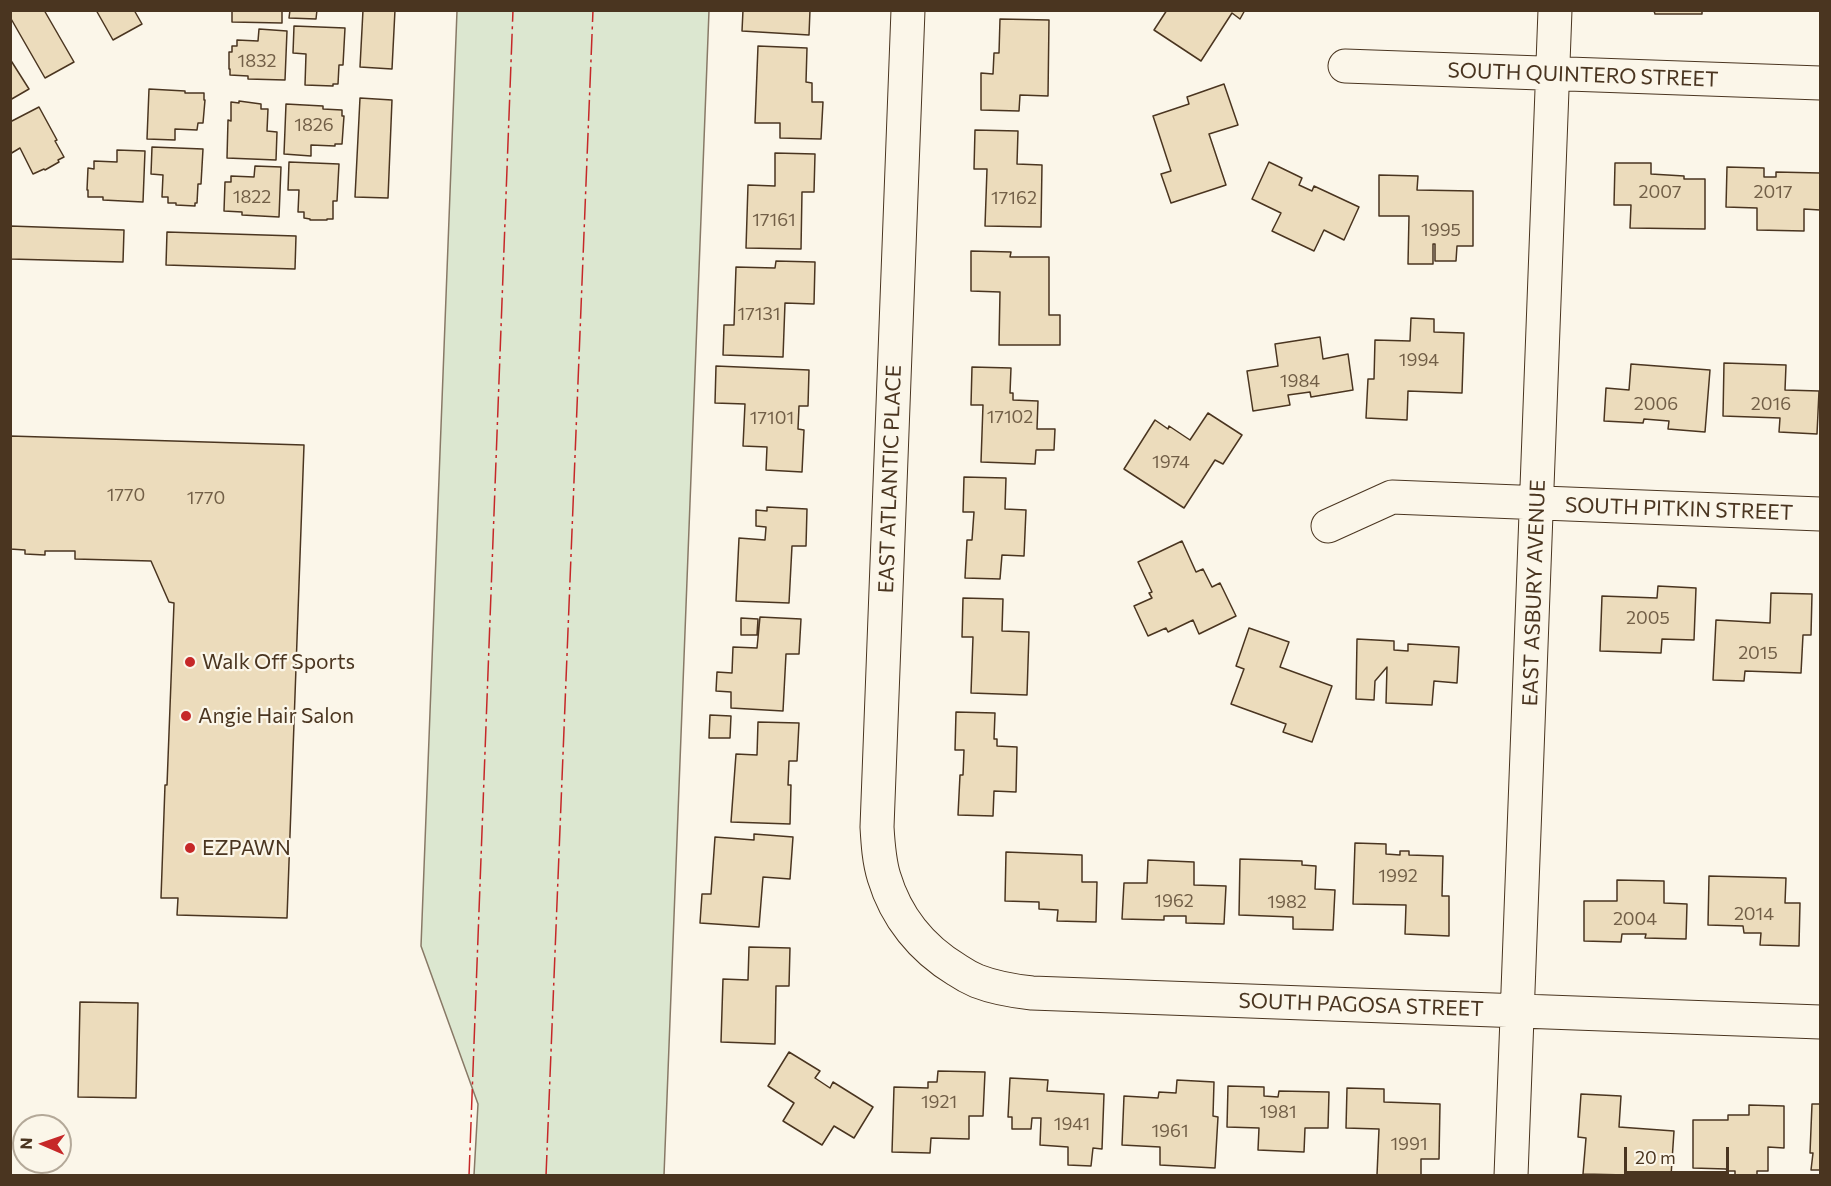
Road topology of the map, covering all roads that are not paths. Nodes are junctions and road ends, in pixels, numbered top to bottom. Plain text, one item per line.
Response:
1 (908, 10) edge
2 (1556, 10) edge
3 (1345, 66) dead end
4 (1553, 74) junction
5 (1821, 83) edge
6 (1538, 503) junction
7 (1821, 514) edge
8 (1328, 526) dead end
9 (917, 938) joint
10 (1518, 1011) junction
11 (1821, 1022) edge
12 (1511, 1176) edge

1 - 9 street, EAST ATLANTIC PLACE
2 - 4 street, EAST ASBURY AVENUE
3 - 4 street, SOUTH QUINTERO STREET
4 - 5 street, SOUTH QUINTERO STREET
4 - 6 street, EAST ASBURY AVENUE
6 - 7 street, SOUTH PITKIN STREET
6 - 8 street, SOUTH PITKIN STREET
6 - 10 street, EAST ASBURY AVENUE
9 - 10 street, SOUTH PAGOSA STREET
10 - 11 street, SOUTH PAGOSA STREET
10 - 12 street, EAST ASBURY AVENUE

